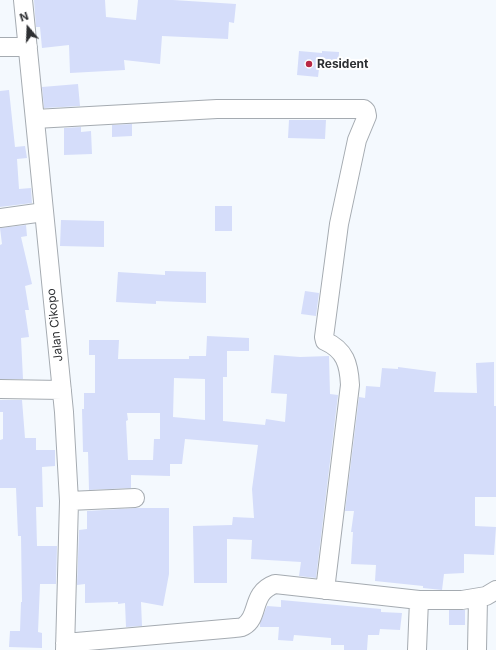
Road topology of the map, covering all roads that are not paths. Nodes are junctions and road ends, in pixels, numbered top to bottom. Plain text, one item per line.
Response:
1 (23, 0) edge
2 (0, 47) edge
3 (28, 47) junction
4 (35, 119) junction
5 (44, 212) junction
6 (0, 218) edge
7 (0, 389) edge
8 (62, 390) junction
9 (135, 498) dead end
10 (69, 501) junction
11 (325, 590) junction
12 (496, 590) edge
13 (478, 598) junction
14 (419, 600) junction
15 (65, 647) edge
16 (417, 650) edge
17 (476, 650) edge

1 - 3 street, Jalan Cikopo
2 - 3 street
3 - 4 street, Jalan Cikopo
4 - 5 street, Jalan Cikopo
4 - 11 street
5 - 6 street
5 - 8 street, Jalan Cikopo
7 - 8 street
8 - 10 street, Jalan Cikopo
9 - 10 street
10 - 15 street, Jalan Cikopo
11 - 14 street
11 - 15 street
12 - 13 street
13 - 14 street
13 - 17 street
14 - 16 street

